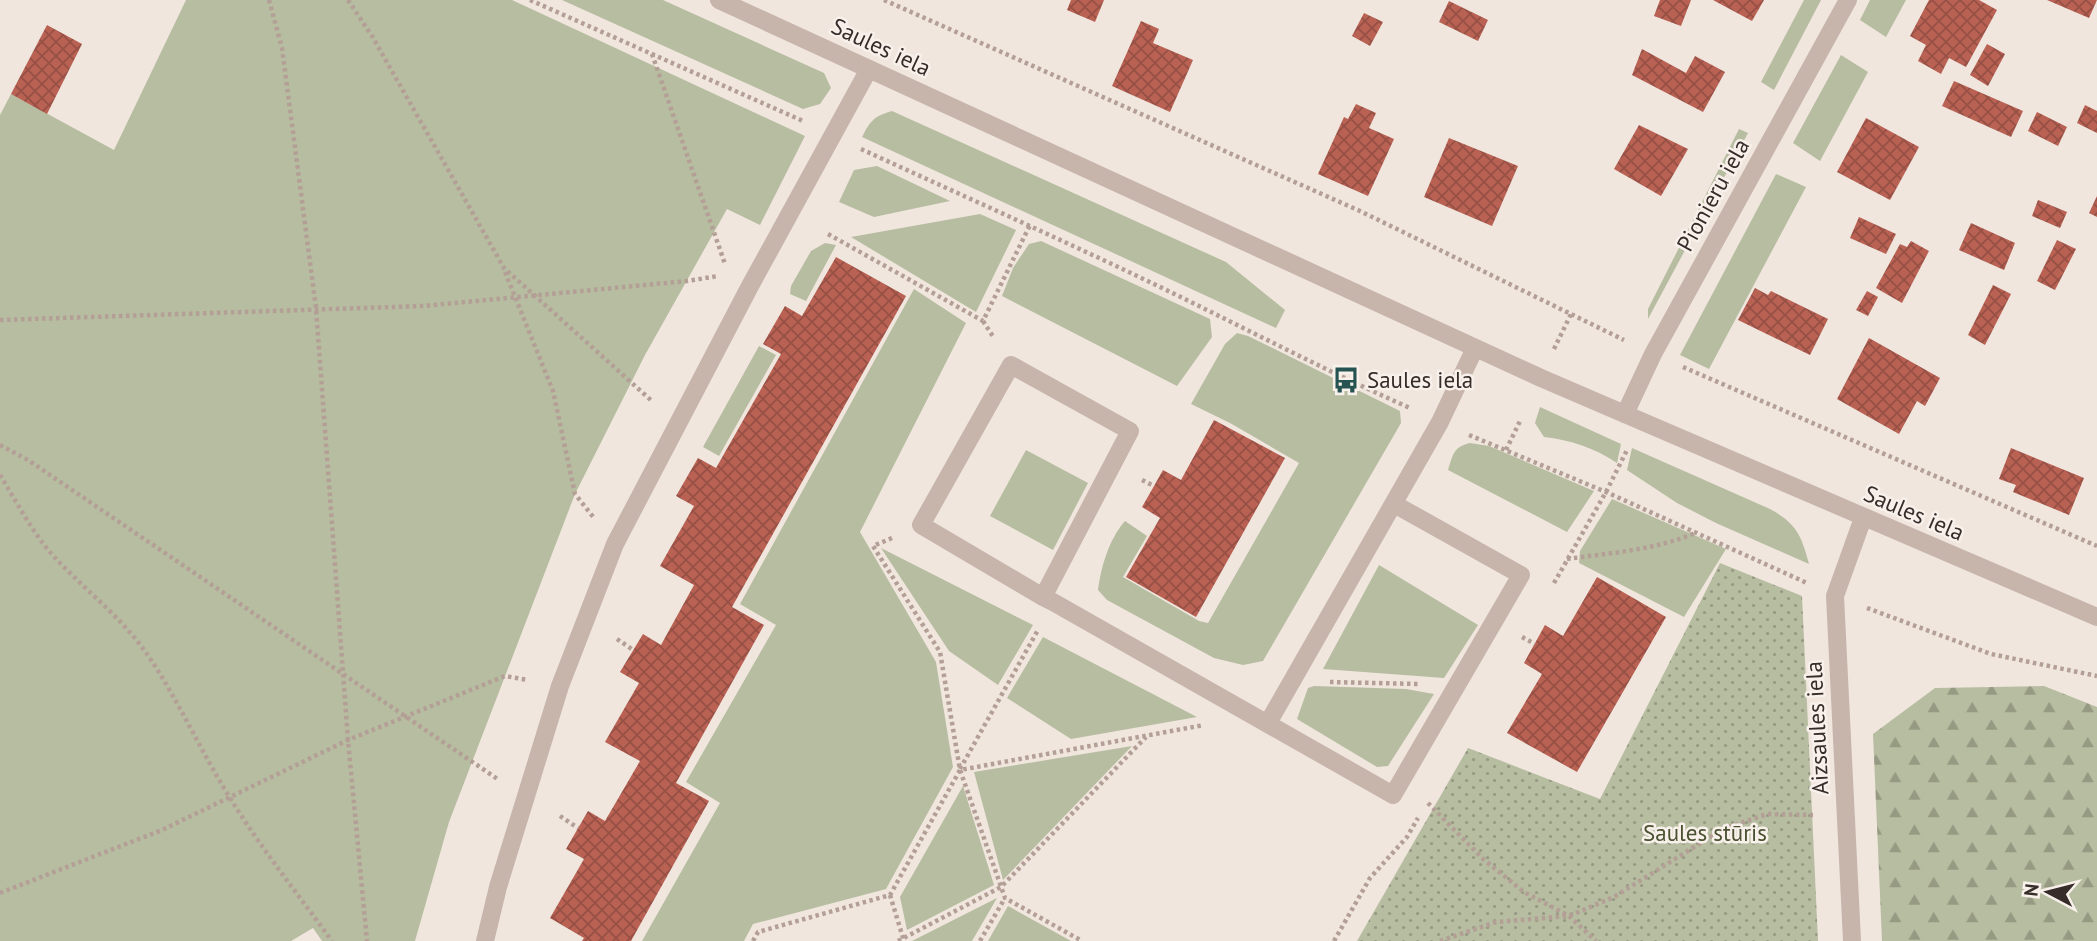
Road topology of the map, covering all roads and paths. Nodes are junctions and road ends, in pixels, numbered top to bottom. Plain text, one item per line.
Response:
1 (269, 0) edge
2 (348, 0) edge
3 (530, 0) edge
4 (719, 0) edge
5 (884, 0) edge
6 (1848, 0) edge
7 (652, 53) junction
8 (870, 69) junction
9 (834, 135) junction
10 (1030, 225) junction
11 (828, 234) dead end
12 (503, 268) junction
13 (533, 295) junction
14 (515, 296) junction
15 (316, 308) junction
16 (1571, 314) junction
17 (0, 320) edge
18 (1475, 348) junction
19 (1554, 351) dead end
20 (1653, 354) junction
21 (1625, 414) junction
22 (1521, 419) dead end
23 (1440, 422) junction
24 (678, 424) junction
25 (0, 445) edge
26 (1506, 450) junction
27 (0, 475) edge
28 (1141, 480) dead end
29 (1154, 486) dead end
30 (1394, 504) junction
31 (1863, 518) junction
32 (921, 525) junction
33 (1696, 532) junction
34 (614, 544) junction
35 (2097, 546) edge
36 (1566, 560) dead end
37 (1835, 596) junction
38 (1048, 599) junction
39 (2097, 617) edge
40 (1521, 636) dead end
41 (617, 639) dead end
42 (1535, 644) dead end
43 (633, 650) dead end
44 (343, 675) junction
45 (2097, 676) edge
46 (1294, 677) junction
47 (560, 685) junction
48 (1458, 685) junction
49 (405, 717) junction
50 (1261, 720) junction
51 (1148, 736) junction
52 (348, 740) junction
53 (960, 770) junction
54 (230, 797) junction
55 (526, 798) junction
56 (1428, 803) dead end
57 (1846, 815) junction
58 (560, 816) dead end
59 (578, 828) dead end
60 (1001, 887) junction
61 (0, 893) edge
62 (890, 895) junction
63 (1005, 898) junction
64 (1569, 916) junction
65 (902, 940) edge
66 (332, 941) edge
67 (367, 941) edge
68 (485, 941) edge
69 (753, 941) edge
70 (981, 941) edge
71 (1082, 941) edge
72 (1440, 941) edge
73 (1596, 941) edge
74 (1852, 941) edge

1 - 15 path
2 - 12 path
3 - 7 path
4 - 8 street, Saules iela
5 - 16 path
6 - 20 street, Pionieru iela
7 - 9 path
7 - 13 path
8 - 9 street
8 - 18 street, Saules iela
9 - 10 path
9 - 24 street
10 - 11 path
10 - 23 path
12 - 13 path
12 - 14 path
13 - 14 path
13 - 24 path
14 - 15 path
14 - 34 path
15 - 17 path
15 - 44 path
16 - 19 path
16 - 20 path
18 - 21 street, Saules iela
18 - 23 street
20 - 21 street, Pionieru iela
20 - 35 path
21 - 31 street, Saules iela
22 - 26 path
23 - 26 path
23 - 30 street
24 - 34 street
25 - 44 path
26 - 33 path
27 - 54 path
28 - 29 path
30 - 46 street
30 - 48 street
31 - 37 street, Aizsaules iela
31 - 39 street, Saules iela
32 - 38 street
32 - 38 street
32 - 53 path
33 - 36 path
33 - 37 path
34 - 47 street
37 - 45 path
37 - 57 street, Aizsaules iela
38 - 50 street
38 - 53 path
40 - 42 path
41 - 43 path
44 - 49 path
44 - 52 path
46 - 48 path
46 - 50 street
47 - 49 path
47 - 55 street
48 - 50 street
49 - 52 path
49 - 55 path
50 - 51 path
51 - 53 path
51 - 60 path
52 - 54 path
52 - 67 path
53 - 60 path
53 - 62 path
54 - 61 path
54 - 66 path
55 - 68 street
56 - 64 path
57 - 64 path
57 - 74 street, Aizsaules iela
58 - 59 path
60 - 63 path
60 - 65 path
62 - 65 path
62 - 69 path
63 - 70 path
63 - 71 path
64 - 72 path
64 - 73 path

